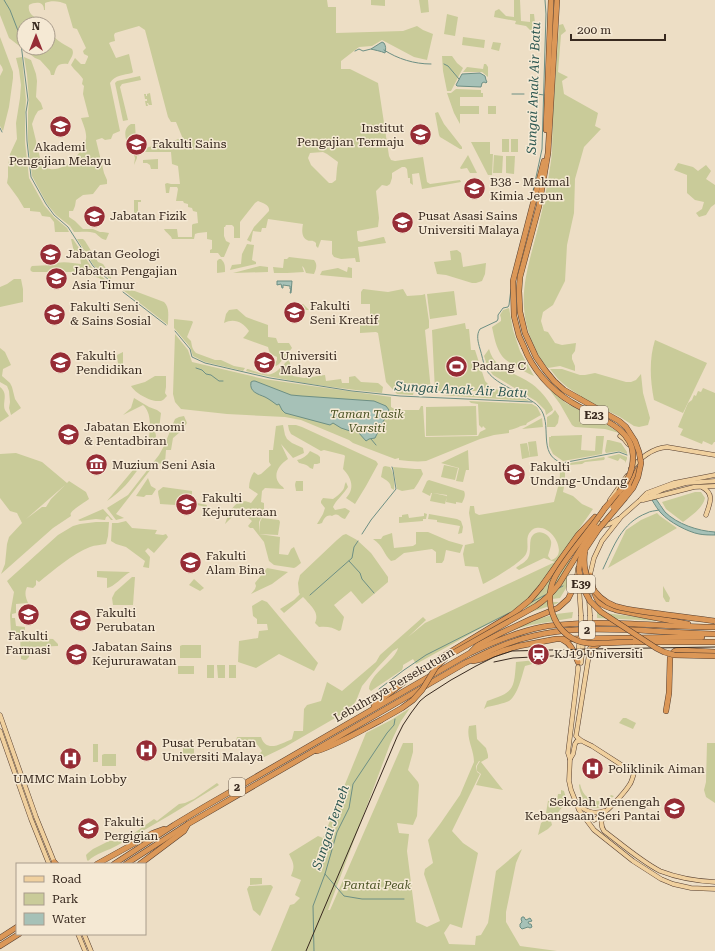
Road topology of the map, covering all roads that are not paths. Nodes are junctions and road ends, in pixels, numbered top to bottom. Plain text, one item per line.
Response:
1 (551, 0) edge
2 (556, 0) edge
3 (553, 15) junction
4 (620, 436) dead end
5 (639, 439) dead end
6 (630, 450) junction
7 (639, 452) junction
8 (715, 455) edge
9 (630, 470) junction
10 (715, 475) edge
11 (715, 481) edge
12 (701, 486) junction
13 (715, 486) edge
14 (639, 501) junction
15 (605, 508) junction
16 (706, 515) dead end
17 (621, 517) junction
18 (596, 520) junction
19 (588, 545) junction
20 (590, 575) junction
21 (577, 576) junction
22 (715, 621) edge
23 (703, 627) junction
24 (715, 627) edge
25 (715, 635) edge
26 (581, 637) junction
27 (590, 637) junction
28 (610, 638) junction
29 (562, 639) junction
30 (715, 642) edge
31 (590, 650) junction
32 (715, 652) edge
33 (470, 653) junction
34 (715, 656) edge
35 (465, 663) junction
36 (579, 665) junction
37 (370, 710) junction
38 (666, 711) dead end
39 (0, 715) edge
40 (0, 731) edge
41 (602, 753) junction
42 (308, 754) junction
43 (570, 759) junction
44 (574, 801) junction
45 (607, 810) junction
46 (586, 818) junction
47 (188, 824) junction
48 (174, 825) junction
49 (53, 863) edge
50 (99, 863) edge
51 (116, 863) edge
52 (128, 863) edge
53 (141, 863) edge
54 (703, 882) junction
55 (715, 882) edge
56 (703, 889) junction
57 (715, 889) edge
58 (16, 928) edge
59 (17, 935) edge
60 (78, 935) edge
61 (84, 935) edge
62 (0, 938) edge
63 (0, 946) edge
64 (85, 951) edge
65 (91, 951) edge

1 - 3 highway, E23
2 - 3 highway, E23
3 - 7 highway, E23, bridge
3 - 15 highway, E23, bridge
4 - 6 main road
5 - 6 main road
6 - 9 main road, bridge
7 - 19 highway, bridge
7 - 42 highway, bridge
8 - 9 main road
9 - 18 main road
10 - 14 main road
11 - 14 main road
12 - 13 main road
12 - 14 main road
12 - 16 main road
14 - 17 main road
15 - 30 highway, bridge
15 - 37 highway, bridge
17 - 18 main road
17 - 20 main road
18 - 21 main road
19 - 22 highway, bridge
19 - 34 highway, E39, bridge
20 - 23 highway
20 - 27 main road, bridge
21 - 26 main road, bridge
21 - 33 highway
23 - 24 highway, Lebuhraya Persekutuan / 2
23 - 33 highway, Lebuhraya Persekutuan / 2
25 - 28 highway
25 - 35 highway, Lebuhraya Persekutuan / 2
26 - 27 highway
26 - 29 highway
26 - 36 main road
27 - 28 highway
27 - 31 main road
28 - 31 highway
29 - 35 highway
29 - 36 highway
31 - 41 main road
32 - 38 highway
33 - 37 highway, Lebuhraya Persekutuan / 2
35 - 42 highway, Lebuhraya Persekutuan / 2
36 - 43 main road
37 - 48 highway, Lebuhraya Persekutuan / 2
39 - 49 main road
40 - 49 main road
41 - 43 main road
41 - 45 main road
42 - 47 highway, Lebuhraya Persekutuan / 2
43 - 44 main road
44 - 45 main road
44 - 46 main road
45 - 46 main road
45 - 54 main road
46 - 56 main road
47 - 52 highway, Lebuhraya Persekutuan / 2
47 - 53 highway
48 - 50 highway
48 - 51 highway, Lebuhraya Persekutuan / 2
54 - 55 main road
54 - 56 main road
56 - 57 main road
58 - 62 highway
59 - 63 highway
60 - 64 main road
61 - 65 main road

